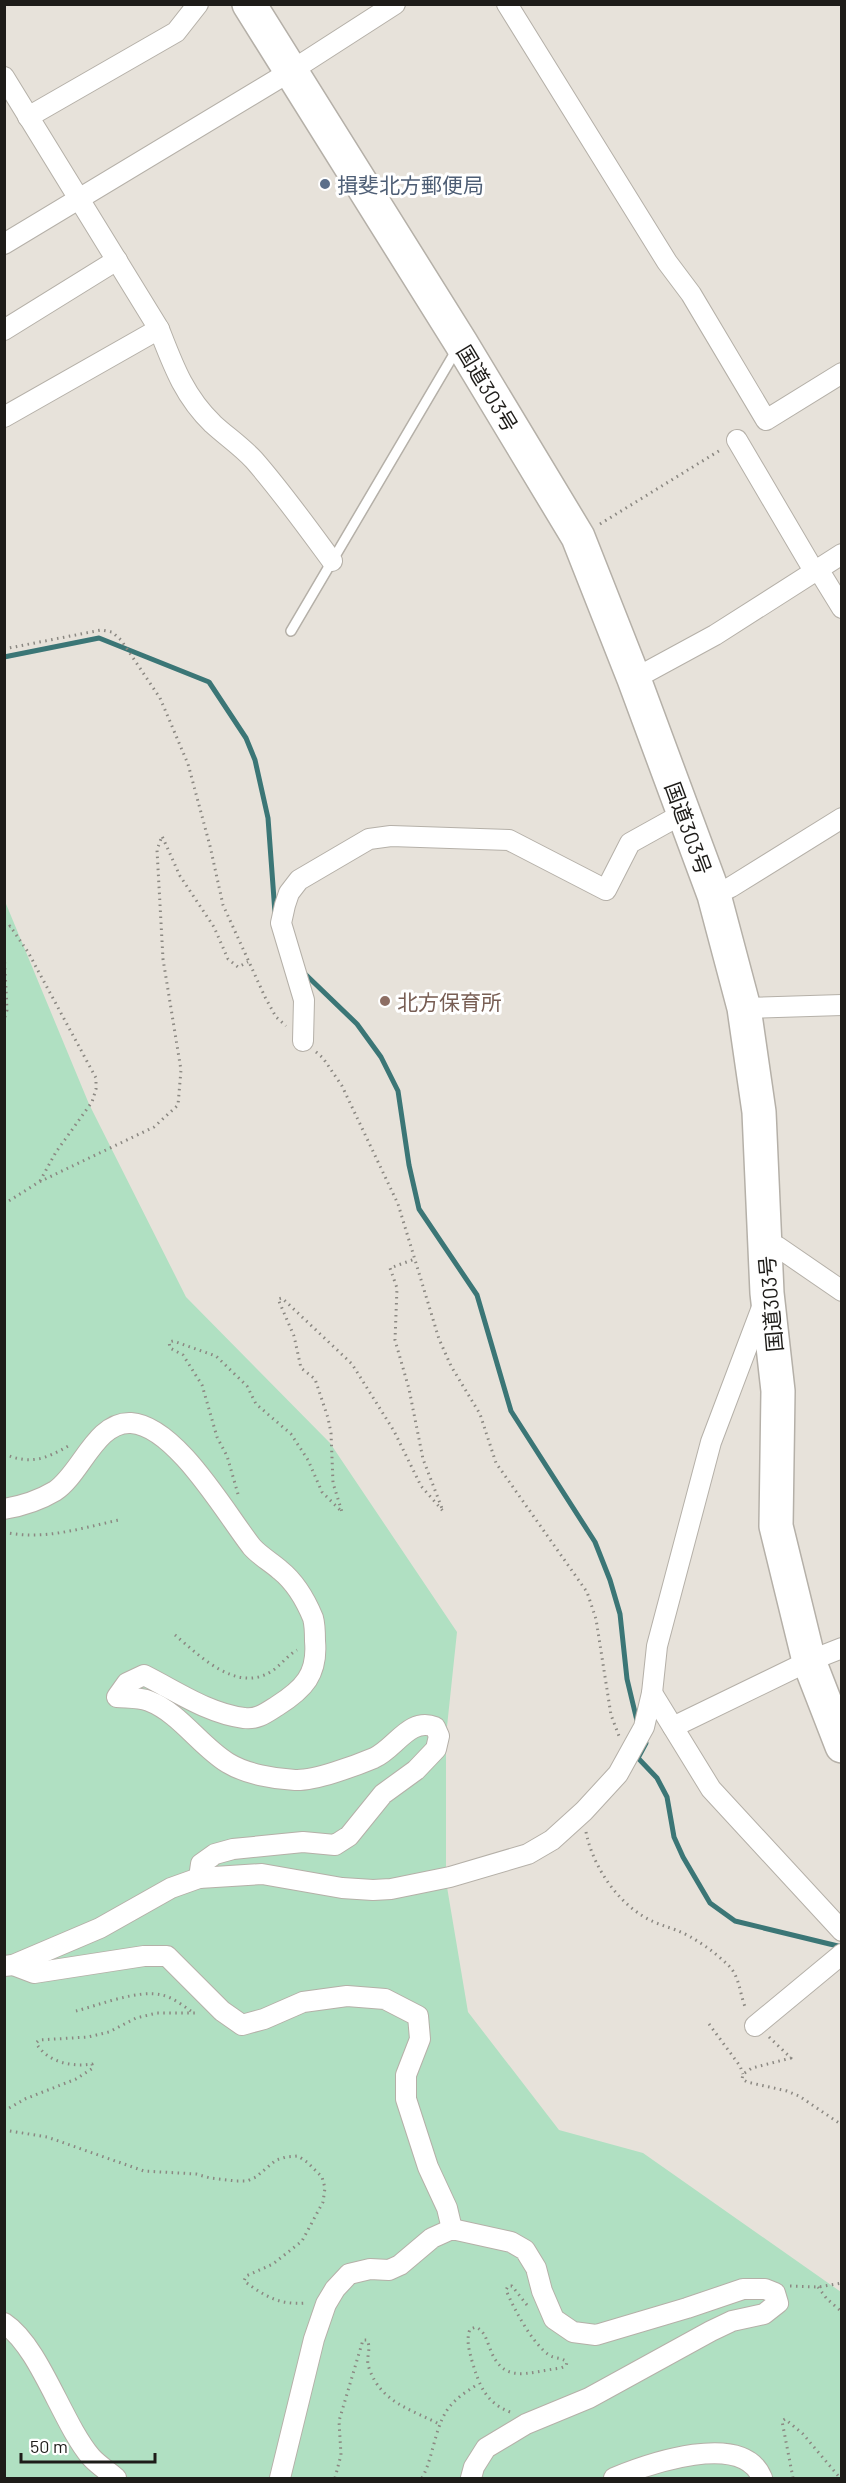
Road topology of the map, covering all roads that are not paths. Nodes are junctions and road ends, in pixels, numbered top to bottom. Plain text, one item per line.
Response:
1 (198, 4) edge
2 (249, 4) edge
3 (395, 4) edge
4 (507, 4) edge
5 (291, 72) junction
6 (4, 77) edge
7 (28, 117) junction
8 (79, 199) junction
9 (4, 244) edge
10 (117, 260) junction
11 (159, 329) junction
12 (4, 330) edge
13 (461, 343) junction
14 (842, 373) edge
15 (4, 417) edge
16 (736, 440) road end
17 (842, 554) edge
18 (332, 561) junction
19 (816, 570) junction
20 (842, 608) edge
21 (291, 631) dead end
22 (634, 679) junction
23 (684, 813) junction
24 (842, 818) edge
25 (714, 895) junction
26 (842, 1005) edge
27 (744, 1008) junction
28 (303, 1041) road end
29 (765, 1246) junction
30 (842, 1291) edge
31 (768, 1293) junction
32 (4, 1509) edge
33 (842, 1648) edge
34 (809, 1661) junction
35 (652, 1693) junction
36 (673, 1727) junction
37 (842, 1746) edge
38 (199, 1878) junction
39 (842, 1931) edge
40 (842, 1954) edge
41 (9, 1966) edge
42 (755, 2026) road end
43 (452, 2229) junction
44 (4, 2323) edge
45 (116, 2478) edge
46 (280, 2478) edge
47 (471, 2478) edge
48 (614, 2478) edge
49 (762, 2478) edge

1 - 7 street
2 - 5 highway, 国道303号
3 - 5 street
4 - 14 street
5 - 8 street
5 - 13 highway, 国道303号
6 - 7 street
7 - 8 street
8 - 9 street
8 - 10 street
10 - 11 street
10 - 12 street
11 - 15 street
11 - 18 street
13 - 18 lane
13 - 22 highway, 国道303号
16 - 19 street
17 - 19 street
18 - 21 lane
19 - 20 street
19 - 22 street
22 - 23 highway, 国道303号
23 - 25 highway, 国道303号
23 - 28 street
24 - 25 street
25 - 27 highway, 国道303号
26 - 27 street
27 - 29 highway, 国道303号
29 - 30 street
29 - 31 highway, 国道303号
31 - 34 highway, 国道303号
31 - 35 street
32 - 38 street
33 - 34 street
34 - 36 street
34 - 37 highway, 国道303号
35 - 36 street
35 - 38 street
36 - 39 street
38 - 41 street
40 - 42 street
41 - 43 street
43 - 46 street
43 - 47 street
44 - 45 street
48 - 49 street

